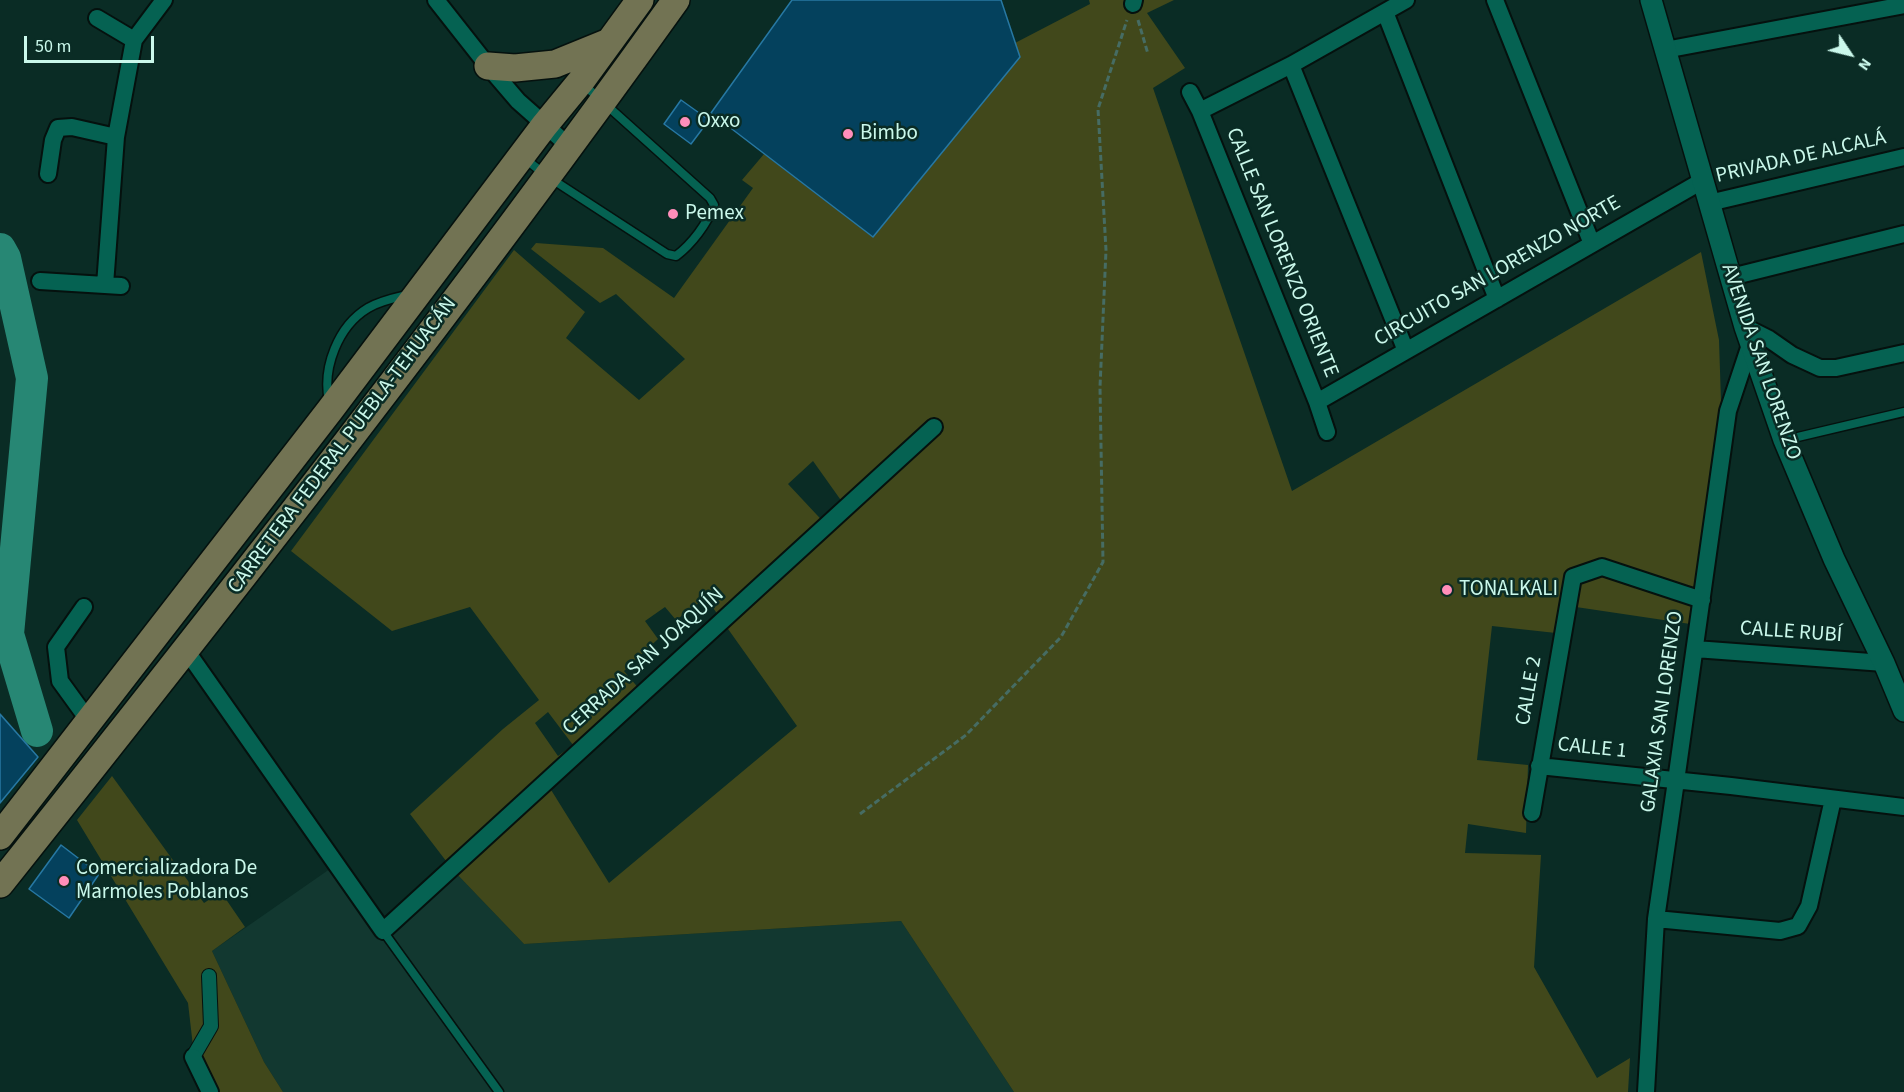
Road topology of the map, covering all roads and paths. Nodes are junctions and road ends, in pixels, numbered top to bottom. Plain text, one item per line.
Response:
1 (164, 0) edge
2 (436, 0) edge
3 (640, 0) edge
4 (676, 0) edge
5 (1406, 0) edge
6 (1495, 0) edge
7 (1651, 0) edge
8 (1133, 2) edge
9 (1904, 5) edge
10 (1385, 12) junction
11 (97, 18) dead end
12 (134, 40) junction
13 (609, 42) junction
14 (1665, 50) junction
15 (1148, 54) dead end
16 (1291, 65) junction
17 (488, 66) junction
18 (581, 81) junction
19 (1190, 92) dead end
20 (603, 102) junction
21 (1200, 111) junction
22 (544, 126) junction
23 (116, 137) junction
24 (570, 147) junction
25 (521, 156) junction
26 (1904, 157) edge
27 (48, 174) dead end
28 (547, 176) junction
29 (1702, 181) junction
30 (1708, 203) junction
31 (1904, 234) edge
32 (1592, 243) junction
33 (1731, 277) junction
34 (40, 281) dead end
35 (1497, 299) junction
36 (1748, 334) junction
37 (1406, 351) junction
38 (1904, 353) edge
39 (1317, 402) junction
40 (1904, 412) edge
41 (934, 427) dead end
42 (1327, 432) dead end
43 (1784, 440) junction
44 (1702, 600) junction
45 (84, 607) dead end
46 (1695, 649) junction
47 (186, 650) junction
48 (1884, 663) junction
49 (1904, 711) edge
50 (89, 721) junction
51 (1539, 766) junction
52 (1676, 780) junction
53 (1833, 799) junction
54 (1904, 807) edge
55 (1532, 813) dead end
56 (860, 814) dead end
57 (0, 836) edge
58 (0, 884) edge
59 (1656, 919) junction
60 (383, 930) junction
61 (209, 976) dead end
62 (193, 1057) joint
63 (210, 1092) edge
64 (499, 1092) edge
65 (1646, 1092) edge

1 - 12 street
2 - 17 street
3 - 13 main road, CARRETERA FEDERAL PUEBLA-TEHUACÁN
4 - 20 main road, CARRETERA FEDERAL PUEBLA-TEHUACÁN
5 - 10 street
6 - 32 street
7 - 14 street, AVENIDA SAN LORENZO
8 - 15 path
8 - 56 path
9 - 14 street
10 - 16 street
10 - 35 street
11 - 12 street
12 - 23 street
13 - 17 main road
13 - 18 main road, CARRETERA FEDERAL PUEBLA-TEHUACÁN
14 - 29 street, AVENIDA SAN LORENZO
16 - 21 street
16 - 37 street
17 - 22 street
18 - 20 lane
18 - 22 main road, CARRETERA FEDERAL PUEBLA-TEHUACÁN
19 - 21 street, CALLE SAN LORENZO ORIENTE
20 - 24 main road, CARRETERA FEDERAL PUEBLA-TEHUACÁN
20 - 28 lane
21 - 39 street, CALLE SAN LORENZO ORIENTE
22 - 24 street
22 - 25 main road, CARRETERA FEDERAL PUEBLA-TEHUACÁN
23 - 27 street
23 - 34 street
24 - 28 main road, CARRETERA FEDERAL PUEBLA-TEHUACÁN
25 - 28 lane
25 - 50 main road, CARRETERA FEDERAL PUEBLA-TEHUACÁN
26 - 30 street, PRIVADA DE ALCALÁ
28 - 47 main road, CARRETERA FEDERAL PUEBLA-TEHUACÁN
29 - 30 street, AVENIDA SAN LORENZO
29 - 32 street, CIRCUITO SAN LORENZO NORTE
30 - 33 street, AVENIDA SAN LORENZO
31 - 33 street
32 - 35 street, CIRCUITO SAN LORENZO NORTE
33 - 36 street, AVENIDA SAN LORENZO
35 - 37 street, CIRCUITO SAN LORENZO NORTE
36 - 38 street
36 - 43 street, AVENIDA SAN LORENZO
36 - 44 street, GALAXIA SAN LORENZO
37 - 39 street, CIRCUITO SAN LORENZO NORTE
39 - 42 street, CALLE SAN LORENZO ORIENTE
40 - 43 lane
41 - 60 street, CERRADA SAN JOAQUÍN
43 - 48 street, AVENIDA SAN LORENZO
44 - 46 street, GALAXIA SAN LORENZO
44 - 51 street, CALLE 2
45 - 50 street
46 - 48 street, CALLE RUBÍ
46 - 52 street, GALAXIA SAN LORENZO
47 - 58 main road, CARRETERA FEDERAL PUEBLA-TEHUACÁN
47 - 60 street
48 - 49 street, AVENIDA SAN LORENZO
50 - 57 main road, CARRETERA FEDERAL PUEBLA-TEHUACÁN
51 - 52 street, CALLE 1
51 - 55 street, CALLE 2
52 - 53 street, CALLE 1
52 - 59 street, GALAXIA SAN LORENZO
53 - 54 street, CALLE 1
53 - 59 street
59 - 65 street, GALAXIA SAN LORENZO
60 - 64 lane
61 - 62 street
62 - 63 street

